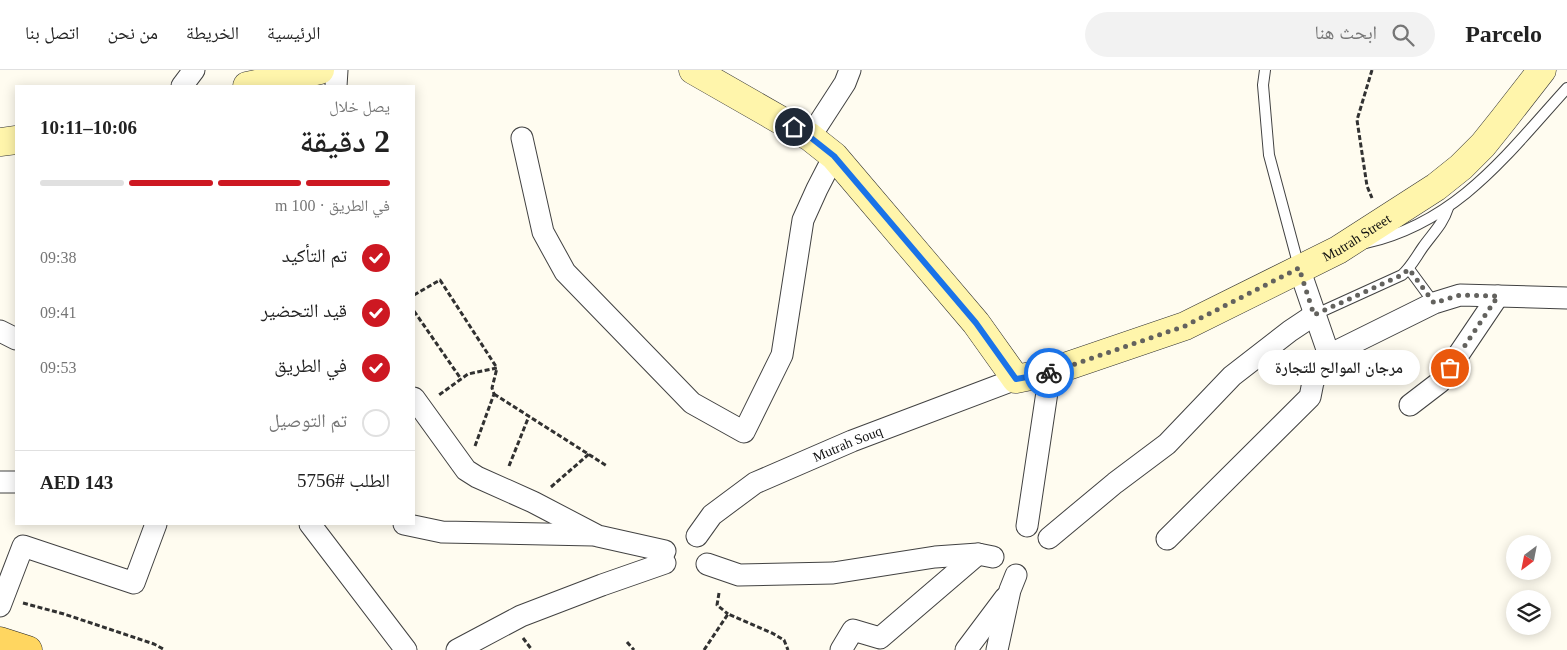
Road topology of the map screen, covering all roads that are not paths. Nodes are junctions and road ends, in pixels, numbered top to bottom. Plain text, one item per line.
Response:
1 (194, 70) edge
2 (693, 70) edge
3 (850, 70) edge
4 (1264, 70) edge
5 (1542, 70) edge
6 (318, 75) edge
7 (183, 85) edge
8 (253, 85) edge
9 (334, 85) edge
10 (1567, 88) edge
11 (810, 137) junction
12 (522, 138) dead end
13 (15, 140) edge
14 (0, 142) edge
15 (834, 156) junction
16 (1448, 208) junction
17 (1338, 250) junction
18 (1299, 268) junction
19 (1409, 269) junction
20 (1498, 296) junction
21 (1567, 298) edge
22 (1434, 303) junction
23 (1314, 315) junction
24 (0, 331) edge
25 (15, 338) edge
26 (1329, 355) junction
27 (1050, 372) junction
28 (1016, 379) junction
29 (417, 404) edge
30 (1410, 405) dead end
31 (0, 482) edge
32 (15, 482) edge
33 (156, 525) edge
34 (311, 525) edge
35 (409, 525) edge
36 (1027, 526) dead end
37 (598, 536) junction
38 (697, 536) dead end
39 (1049, 538) dead end
40 (1167, 539) dead end
41 (707, 564) dead end
42 (2, 602) edge
43 (0, 641) edge
44 (28, 650) edge
45 (406, 650) edge
46 (457, 650) edge
47 (841, 650) edge
48 (966, 650) edge
49 (997, 650) edge

1 - 7 street
2 - 11 main road
3 - 11 street
4 - 18 lane
5 - 17 main road, Mutrah Street
6 - 8 main road
6 - 9 street
10 - 16 lane
11 - 15 main road
12 - 15 street
13 - 14 main road
15 - 28 main road
16 - 17 lane
16 - 19 lane
17 - 18 main road, Mutrah Street
18 - 23 street
18 - 27 main road, Mutrah Street
19 - 22 lane
19 - 23 lane
20 - 21 street
20 - 22 street
20 - 30 street
22 - 26 street
23 - 26 street
23 - 39 street
24 - 25 street
26 - 40 street
27 - 28 main road, Mutrah Street
27 - 36 street
28 - 38 street, Mutrah Souq
29 - 37 street
31 - 32 street
33 - 42 street
34 - 45 street
35 - 37 street
37 - 46 street
41 - 47 street
43 - 44 main road
48 - 49 street

